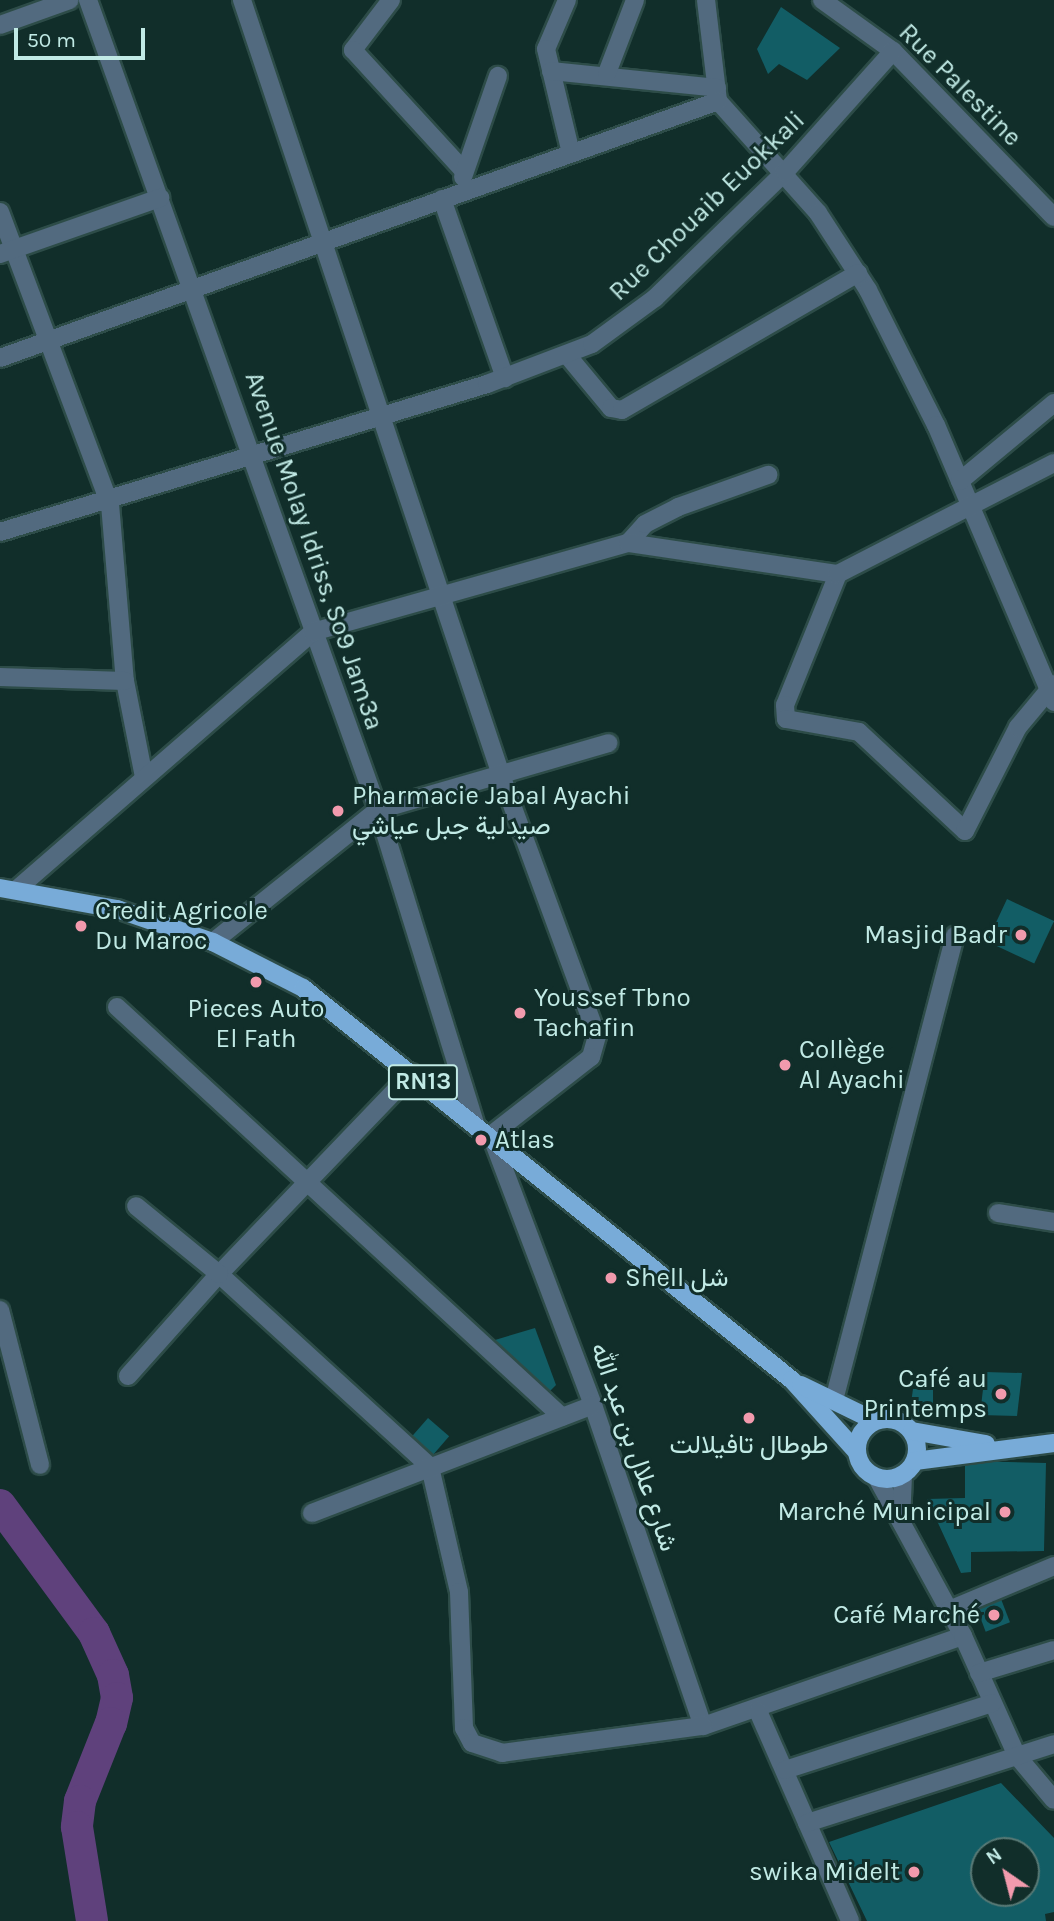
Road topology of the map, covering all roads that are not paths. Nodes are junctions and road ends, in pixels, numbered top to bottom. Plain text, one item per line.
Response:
1 (70, 0) edge
2 (88, 0) edge
3 (242, 0) edge
4 (391, 0) edge
5 (567, 0) edge
6 (635, 0) edge
7 (706, 0) edge
8 (822, 0) edge
9 (0, 25) edge
10 (893, 51) junction
11 (551, 71) junction
12 (607, 74) junction
13 (498, 76) dead end
14 (717, 95) junction
15 (571, 153) junction
16 (462, 169) junction
17 (785, 172) junction
18 (463, 192) junction
19 (160, 198) junction
20 (442, 199) junction
21 (0, 212) edge
22 (1054, 217) edge
23 (320, 243) junction
24 (5, 252) edge
25 (858, 273) junction
26 (193, 289) junction
27 (51, 340) junction
28 (567, 355) junction
29 (0, 358) edge
30 (505, 378) junction
31 (1054, 404) edge
32 (383, 414) junction
33 (255, 457) junction
34 (1054, 463) edge
35 (768, 475) dead end
36 (960, 481) junction
37 (110, 503) junction
38 (972, 509) junction
39 (0, 532) edge
40 (628, 543) junction
41 (838, 574) junction
42 (443, 591) junction
43 (313, 632) junction
44 (0, 677) edge
45 (125, 681) junction
46 (1052, 693) edge
47 (608, 743) dead end
48 (500, 775) junction
49 (144, 777) junction
50 (378, 810) junction
51 (8, 889) edge
52 (955, 935) dead end
53 (213, 942) junction
54 (117, 1007) dead end
55 (412, 1073) junction
56 (475, 1124) junction
57 (491, 1135) junction
58 (310, 1181) junction
59 (136, 1206) dead end
60 (998, 1213) dead end
61 (1054, 1222) edge
62 (219, 1274) junction
63 (0, 1310) edge
64 (128, 1376) dead end
65 (792, 1380) junction
66 (834, 1400) junction
67 (593, 1405) junction
68 (562, 1417) junction
69 (875, 1421) junction
70 (912, 1431) junction
71 (1054, 1443) edge
72 (1000, 1446) junction
73 (856, 1451) junction
74 (40, 1465) dead end
75 (430, 1467) junction
76 (909, 1468) junction
77 (877, 1478) junction
78 (312, 1513) dead end
79 (901, 1521) junction
80 (1054, 1566) edge
81 (948, 1609) junction
82 (963, 1636) junction
83 (1054, 1650) edge
84 (979, 1673) junction
85 (992, 1703) junction
86 (758, 1711) junction
87 (703, 1726) junction
88 (1054, 1744) edge
89 (1017, 1756) junction
90 (785, 1770) junction
91 (1054, 1800) edge
92 (807, 1823) junction
93 (850, 1921) edge

1 - 9 street
2 - 19 street, Avenue Molay Idriss, So9 Jam3a
3 - 23 street
4 - 16 street
5 - 11 street
6 - 12 street
7 - 14 street
8 - 10 street, Rue Palestine
10 - 17 street, Rue Chouaib Euokkali
10 - 22 street, Rue Palestine
11 - 12 street
11 - 15 street
12 - 14 street
13 - 16 street
14 - 15 street
14 - 17 street
15 - 18 street
16 - 18 street
17 - 25 street
17 - 28 street, Rue Chouaib Euokkali
18 - 20 street
19 - 24 street
19 - 26 street, Avenue Molay Idriss, So9 Jam3a
20 - 23 street
20 - 30 street
21 - 24 street
23 - 26 street
23 - 32 street
24 - 27 street
25 - 28 street
25 - 36 street
26 - 27 street
26 - 33 street, Avenue Molay Idriss, So9 Jam3a
27 - 29 street
27 - 37 street
28 - 30 street, Rue Chouaib Euokkali
30 - 32 street, Rue Chouaib Euokkali
31 - 36 street
32 - 33 street, Rue Chouaib Euokkali
32 - 42 street
33 - 37 street, Rue Chouaib Euokkali
33 - 43 street, Avenue Molay Idriss, So9 Jam3a
34 - 38 street
35 - 40 street
36 - 38 street
37 - 39 street, Rue Chouaib Euokkali
37 - 45 street
38 - 41 street
38 - 46 street
40 - 41 street
40 - 42 street
41 - 46 street
42 - 43 street
42 - 48 street
43 - 49 street
43 - 50 street, Avenue Molay Idriss, So9 Jam3a
44 - 45 street
45 - 49 street
47 - 48 street
48 - 50 street
48 - 57 street
49 - 51 street
50 - 53 street
50 - 56 street, Avenue Molay Idriss, So9 Jam3a
51 - 53 main road, RN13
52 - 66 street
53 - 55 main road, RN13
54 - 58 street
55 - 56 main road, RN13
55 - 58 street
56 - 57 main road, RN13
57 - 65 main road, RN13
57 - 67 street, شارع علال بن عبد الله
58 - 62 street
58 - 68 street
59 - 62 street
60 - 61 street
62 - 64 street
62 - 75 street
63 - 74 street
65 - 66 main road, RN13
65 - 73 main road, RN13
66 - 69 main road, RN13
67 - 68 street
67 - 87 street, شارع علال بن عبد الله
68 - 75 street
69 - 70 main road, RN13
69 - 73 main road
70 - 72 main road, RN13
70 - 76 main road
71 - 72 main road, RN13
72 - 76 main road, RN13
73 - 77 main road, RN13
75 - 78 street
75 - 87 street
76 - 77 main road, RN13
76 - 79 street
77 - 79 street
79 - 81 street
80 - 81 street
81 - 82 street
82 - 84 street
82 - 86 street
83 - 84 street
84 - 85 street
85 - 89 street
85 - 90 street
86 - 87 street
86 - 90 street
88 - 89 street
89 - 91 street
89 - 92 street
90 - 92 street
92 - 93 street

